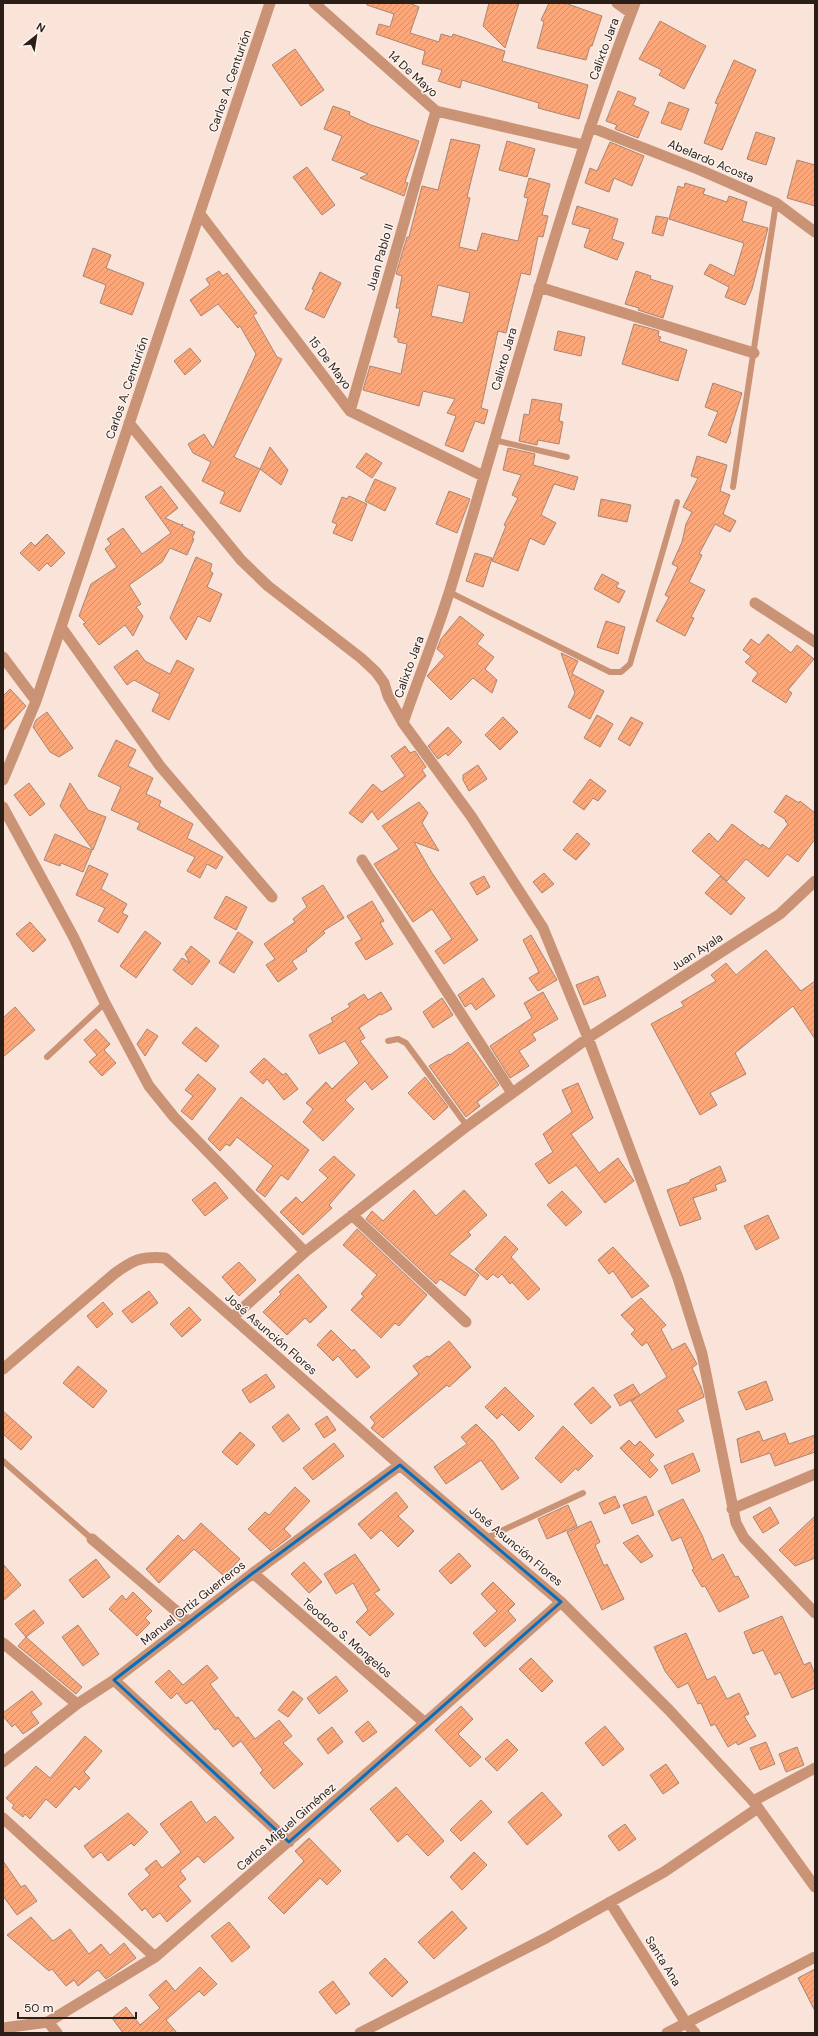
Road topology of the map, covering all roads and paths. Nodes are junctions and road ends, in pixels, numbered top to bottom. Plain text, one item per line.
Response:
1 (270, 3) edge
2 (314, 3) edge
3 (617, 3) edge
4 (633, 8) edge
5 (436, 111) junction
6 (590, 127) junction
7 (584, 145) junction
8 (776, 203) junction
9 (200, 214) junction
10 (815, 232) edge
11 (539, 287) junction
12 (754, 353) junction
13 (350, 410) junction
14 (129, 423) junction
15 (494, 440) junction
16 (567, 457) dead end
17 (483, 476) junction
18 (733, 487) dead end
19 (677, 502) dead end
20 (449, 592) junction
21 (755, 603) dead end
22 (61, 627) junction
23 (815, 642) edge
24 (3, 657) edge
25 (36, 701) junction
26 (403, 723) junction
27 (3, 780) edge
28 (3, 807) edge
29 (362, 860) dead end
30 (815, 881) edge
31 (272, 897) dead end
32 (105, 1003) junction
33 (588, 1038) junction
34 (388, 1041) dead end
35 (47, 1057) dead end
36 (512, 1093) junction
37 (467, 1126) junction
38 (352, 1215) junction
39 (305, 1252) junction
40 (232, 1317) junction
41 (466, 1322) dead end
42 (3, 1369) edge
43 (3, 1461) edge
44 (400, 1465) junction
45 (815, 1474) edge
46 (583, 1493) dead end
47 (732, 1509) junction
48 (486, 1538) junction
49 (92, 1539) joint
50 (253, 1573) junction
51 (561, 1602) junction
52 (815, 1612) edge
53 (189, 1622) junction
54 (3, 1643) edge
55 (114, 1680) junction
56 (77, 1704) junction
57 (425, 1723) junction
58 (3, 1762) edge
59 (815, 1768) edge
60 (756, 1805) junction
61 (3, 1818) edge
62 (289, 1842) junction
63 (815, 1887) edge
64 (610, 1902) junction
65 (155, 1957) junction
66 (815, 1957) edge
67 (48, 2022) junction
68 (686, 2022) junction
69 (3, 2028) edge
70 (57, 2033) edge
71 (360, 2033) edge
72 (667, 2033) edge
73 (695, 2033) edge

1 - 9 street, Carlos A. Centurión
2 - 5 street, 14 De Mayo
3 - 4 street
4 - 6 street, Calixto Jara
5 - 7 street, 14 De Mayo
5 - 13 street, Juan Pablo II
6 - 7 street, Calixto Jara
6 - 8 street, Abelardo Acosta
7 - 11 street, Calixto Jara
8 - 10 street, Abelardo Acosta
8 - 12 lane
9 - 13 street, 15 De Mayo
9 - 14 street, Carlos A. Centurión
11 - 12 street
11 - 15 street, Calixto Jara
12 - 18 lane
13 - 17 street, 15 De Mayo
14 - 22 street, Carlos A. Centurión
14 - 26 street
15 - 16 lane
15 - 17 street, Calixto Jara
17 - 20 street, Calixto Jara
19 - 20 lane
20 - 26 street, Calixto Jara
21 - 23 street
22 - 25 street, Carlos A. Centurión
22 - 31 street
24 - 25 street
25 - 27 street, Carlos A. Centurión
26 - 33 street
28 - 32 street
29 - 36 street
30 - 33 street, Juan Ayala
32 - 35 lane
32 - 39 street
33 - 36 street, Juan Ayala
33 - 47 street
34 - 37 lane
36 - 37 street, Juan Ayala
37 - 38 street, Juan Ayala
38 - 39 street, Juan Ayala
38 - 41 street
39 - 40 street, Juan Ayala
40 - 42 street, José Asunción Flores
40 - 44 street, José Asunción Flores
43 - 49 lane
44 - 48 street, José Asunción Flores
44 - 50 street, Manuel Ortiz Guerreros
45 - 47 street
46 - 48 lane
47 - 52 street
48 - 51 street, José Asunción Flores
49 - 53 street
50 - 53 street, Manuel Ortiz Guerreros
50 - 57 street, Teodoro S. Mongelos
51 - 57 street, Carlos Miguel Giménez
51 - 60 street, José Asunción Flores
53 - 55 street, Manuel Ortiz Guerreros
54 - 56 street
55 - 56 street, Manuel Ortiz Guerreros
55 - 62 street
56 - 58 street, Manuel Ortiz Guerreros
57 - 62 street, Carlos Miguel Giménez
59 - 60 street
60 - 63 street, José Asunción Flores
60 - 64 street
61 - 65 street
62 - 65 street, Carlos Miguel Giménez
64 - 68 street, Santa Ana
64 - 71 street
65 - 67 street, Carlos Miguel Giménez
66 - 68 street
67 - 69 street, Carlos Miguel Giménez
67 - 70 street
68 - 72 street
68 - 73 street, Santa Ana

